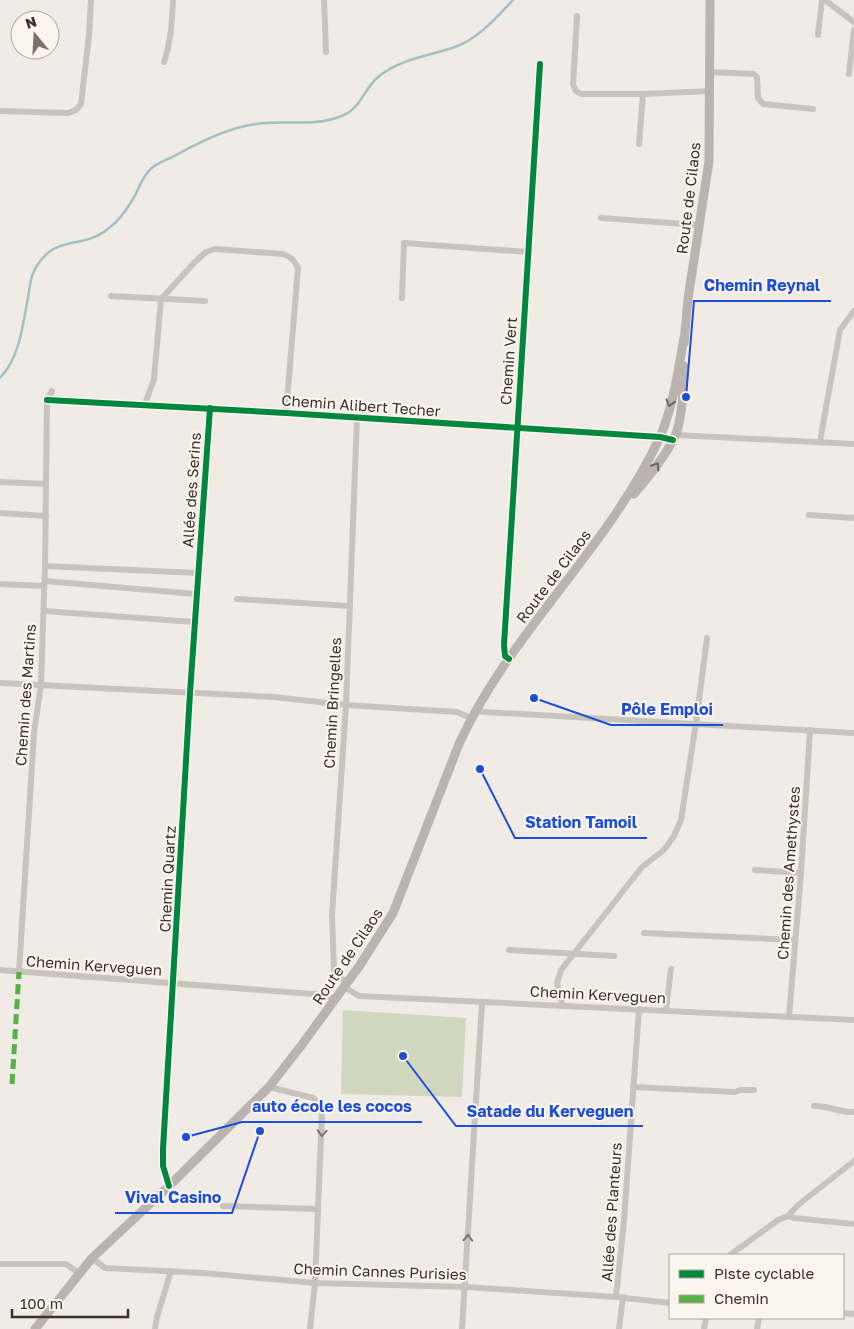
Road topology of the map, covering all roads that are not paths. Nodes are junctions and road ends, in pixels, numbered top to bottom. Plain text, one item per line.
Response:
1 (91, 0) edge
2 (173, 0) edge
3 (324, 0) edge
4 (710, 0) edge
5 (823, 0) edge
6 (577, 16) dead end
7 (854, 22) edge
8 (854, 30) edge
9 (818, 34) dead end
10 (326, 52) dead end
11 (164, 62) dead end
12 (540, 64) dead end
13 (710, 72) junction
14 (849, 74) dead end
15 (710, 91) junction
16 (643, 94) junction
17 (813, 108) dead end
18 (0, 111) edge
19 (639, 144) dead end
20 (601, 218) dead end
21 (699, 225) junction
22 (528, 252) junction
23 (111, 296) dead end
24 (402, 298) dead end
25 (161, 299) junction
26 (205, 301) dead end
27 (854, 311) edge
28 (680, 380) junction
29 (52, 391) dead end
30 (47, 400) junction
31 (145, 404) junction
32 (210, 408) junction
33 (286, 413) junction
34 (357, 418) junction
35 (516, 428) junction
36 (660, 437) junction
37 (674, 438) junction
38 (820, 441) junction
39 (854, 444) edge
40 (0, 482) edge
41 (46, 484) junction
42 (0, 513) edge
43 (809, 515) dead end
44 (46, 516) junction
45 (614, 517) junction
46 (854, 518) edge
47 (45, 566) junction
48 (198, 573) junction
49 (0, 584) edge
50 (44, 584) junction
51 (196, 594) junction
52 (237, 599) dead end
53 (350, 606) junction
54 (44, 612) junction
55 (194, 622) junction
56 (707, 638) dead end
57 (509, 659) junction
58 (0, 683) edge
59 (41, 685) junction
60 (190, 693) junction
61 (346, 705) junction
62 (476, 710) junction
63 (471, 718) junction
64 (696, 723) junction
65 (810, 730) junction
66 (854, 733) edge
67 (755, 870) dead end
68 (801, 873) junction
69 (644, 932) dead end
70 (795, 940) junction
71 (510, 950) dead end
72 (575, 953) junction
73 (614, 956) dead end
74 (671, 969) dead end
75 (0, 970) edge
76 (19, 972) junction
77 (174, 984) junction
78 (345, 985) junction
79 (334, 1000) junction
80 (482, 1002) junction
81 (562, 1004) junction
82 (639, 1009) junction
83 (666, 1010) junction
84 (789, 1017) junction
85 (854, 1020) edge
86 (269, 1087) junction
87 (633, 1087) junction
88 (754, 1090) dead end
89 (814, 1106) dead end
90 (854, 1112) edge
91 (854, 1161) edge
92 (169, 1186) junction
93 (222, 1206) dead end
94 (318, 1209) junction
95 (788, 1216) junction
96 (854, 1224) edge
97 (731, 1254) edge
98 (92, 1258) junction
99 (0, 1264) edge
100 (171, 1271) junction
101 (80, 1274) junction
102 (315, 1283) junction
103 (466, 1287) junction
104 (620, 1297) junction
105 (669, 1302) edge
106 (35, 1329) edge
107 (155, 1329) edge
108 (310, 1329) edge
109 (462, 1329) edge
110 (619, 1329) edge

1 - 18 street
2 - 11 street
3 - 10 street
4 - 13 main road, Route de Cilaos
5 - 7 street
5 - 9 street
6 - 16 street
8 - 14 street
12 - 22 street, Chemin Vert
13 - 15 main road, Route de Cilaos
13 - 17 street
15 - 16 street
15 - 21 main road, Route de Cilaos
16 - 19 street
20 - 21 street
21 - 28 main road, Route de Cilaos
22 - 24 street
22 - 35 street, Chemin Vert
23 - 25 street
25 - 26 street
25 - 31 street
25 - 33 street
27 - 38 street
28 -> 36 main road, Route de Cilaos
28 - 37 main road, Route de Cilaos
29 - 30 street, Chemin des Martins
30 - 31 street, Chemin Alibert Techer
30 - 41 street, Chemin des Martins
31 - 32 street, Chemin Alibert Techer
32 - 33 street, Chemin Alibert Techer
32 - 48 street, Allée des Serins
33 - 34 street, Chemin Alibert Techer
34 - 35 street, Chemin Alibert Techer
34 - 53 street, Chemin Bringelles
35 - 36 street, Chemin Alibert Techer
35 - 57 street, Chemin Vert
36 - 37 street, Chemin Alibert Techer
36 - 45 main road, Route de Cilaos
37 - 38 street, Chemin Alibert Techer
45 -> 37 main road, Route de Cilaos
38 - 39 street, Chemin Alibert Techer
40 - 41 street
41 - 44 street, Chemin des Martins
42 - 44 street
43 - 46 street
44 - 47 street, Chemin des Martins
45 - 57 main road, Route de Cilaos
47 - 48 street
47 - 50 street, Chemin des Martins
48 - 51 street, Chemin Quartz
49 - 50 street
50 - 51 street
50 - 54 street, Chemin des Martins
51 - 55 street, Chemin Quartz
52 - 53 street
53 - 61 street, Chemin Bringelles
54 - 55 street
54 - 59 street, Chemin des Martins
55 - 60 street, Chemin Quartz
56 - 64 street
57 - 62 main road, Route de Cilaos
58 - 59 street
59 - 60 street
59 - 76 street, Chemin des Martins
60 - 61 street
60 - 77 street, Chemin Quartz
61 - 63 street
61 - 78 street, Chemin Bringelles
62 - 63 main road, Route de Cilaos
62 - 64 street
63 - 78 main road, Route de Cilaos
64 - 65 street
64 - 72 street
65 - 66 street
65 - 68 street, Chemin des Amethystes
67 - 68 street
68 - 70 street, Chemin des Amethystes
69 - 70 street
70 - 84 street, Chemin des Amethystes
71 - 72 street
72 - 73 street
72 - 81 street
74 - 83 street
75 - 76 street, Chemin Kerveguen
76 - 77 street, Chemin Kerveguen
77 - 79 street, Chemin Kerveguen
77 - 92 street, Chemin Quartz
78 - 79 main road, Route de Cilaos
78 - 80 street, Chemin Kerveguen
79 - 86 main road, Route de Cilaos
80 - 81 street, Chemin Kerveguen
103 -> 80 street
81 - 82 street, Chemin Kerveguen
82 - 83 street, Chemin Kerveguen
82 - 87 street, Allée des Planteurs
83 - 84 street, Chemin Kerveguen
84 - 85 street, Chemin Kerveguen
86 - 92 main road, Route de Cilaos
86 -> 94 street
87 - 88 street
87 - 104 street, Allée des Planteurs
89 - 90 street
91 - 95 street
92 - 98 main road, Route de Cilaos
93 - 94 street
94 - 102 street
95 - 96 street
95 - 97 street
98 - 100 street, Chemin Cannes Purisies
98 - 101 main road, Route de Cilaos
99 - 101 street
100 - 102 street, Chemin Cannes Purisies
100 - 107 street
101 - 106 main road, Route de Cilaos
102 - 103 street, Chemin Cannes Purisies
102 - 108 street
103 - 104 street, Chemin Cannes Purisies
103 - 109 street
104 - 105 street, Chemin Cannes Purisies
104 - 110 street, Allée des Planteurs

